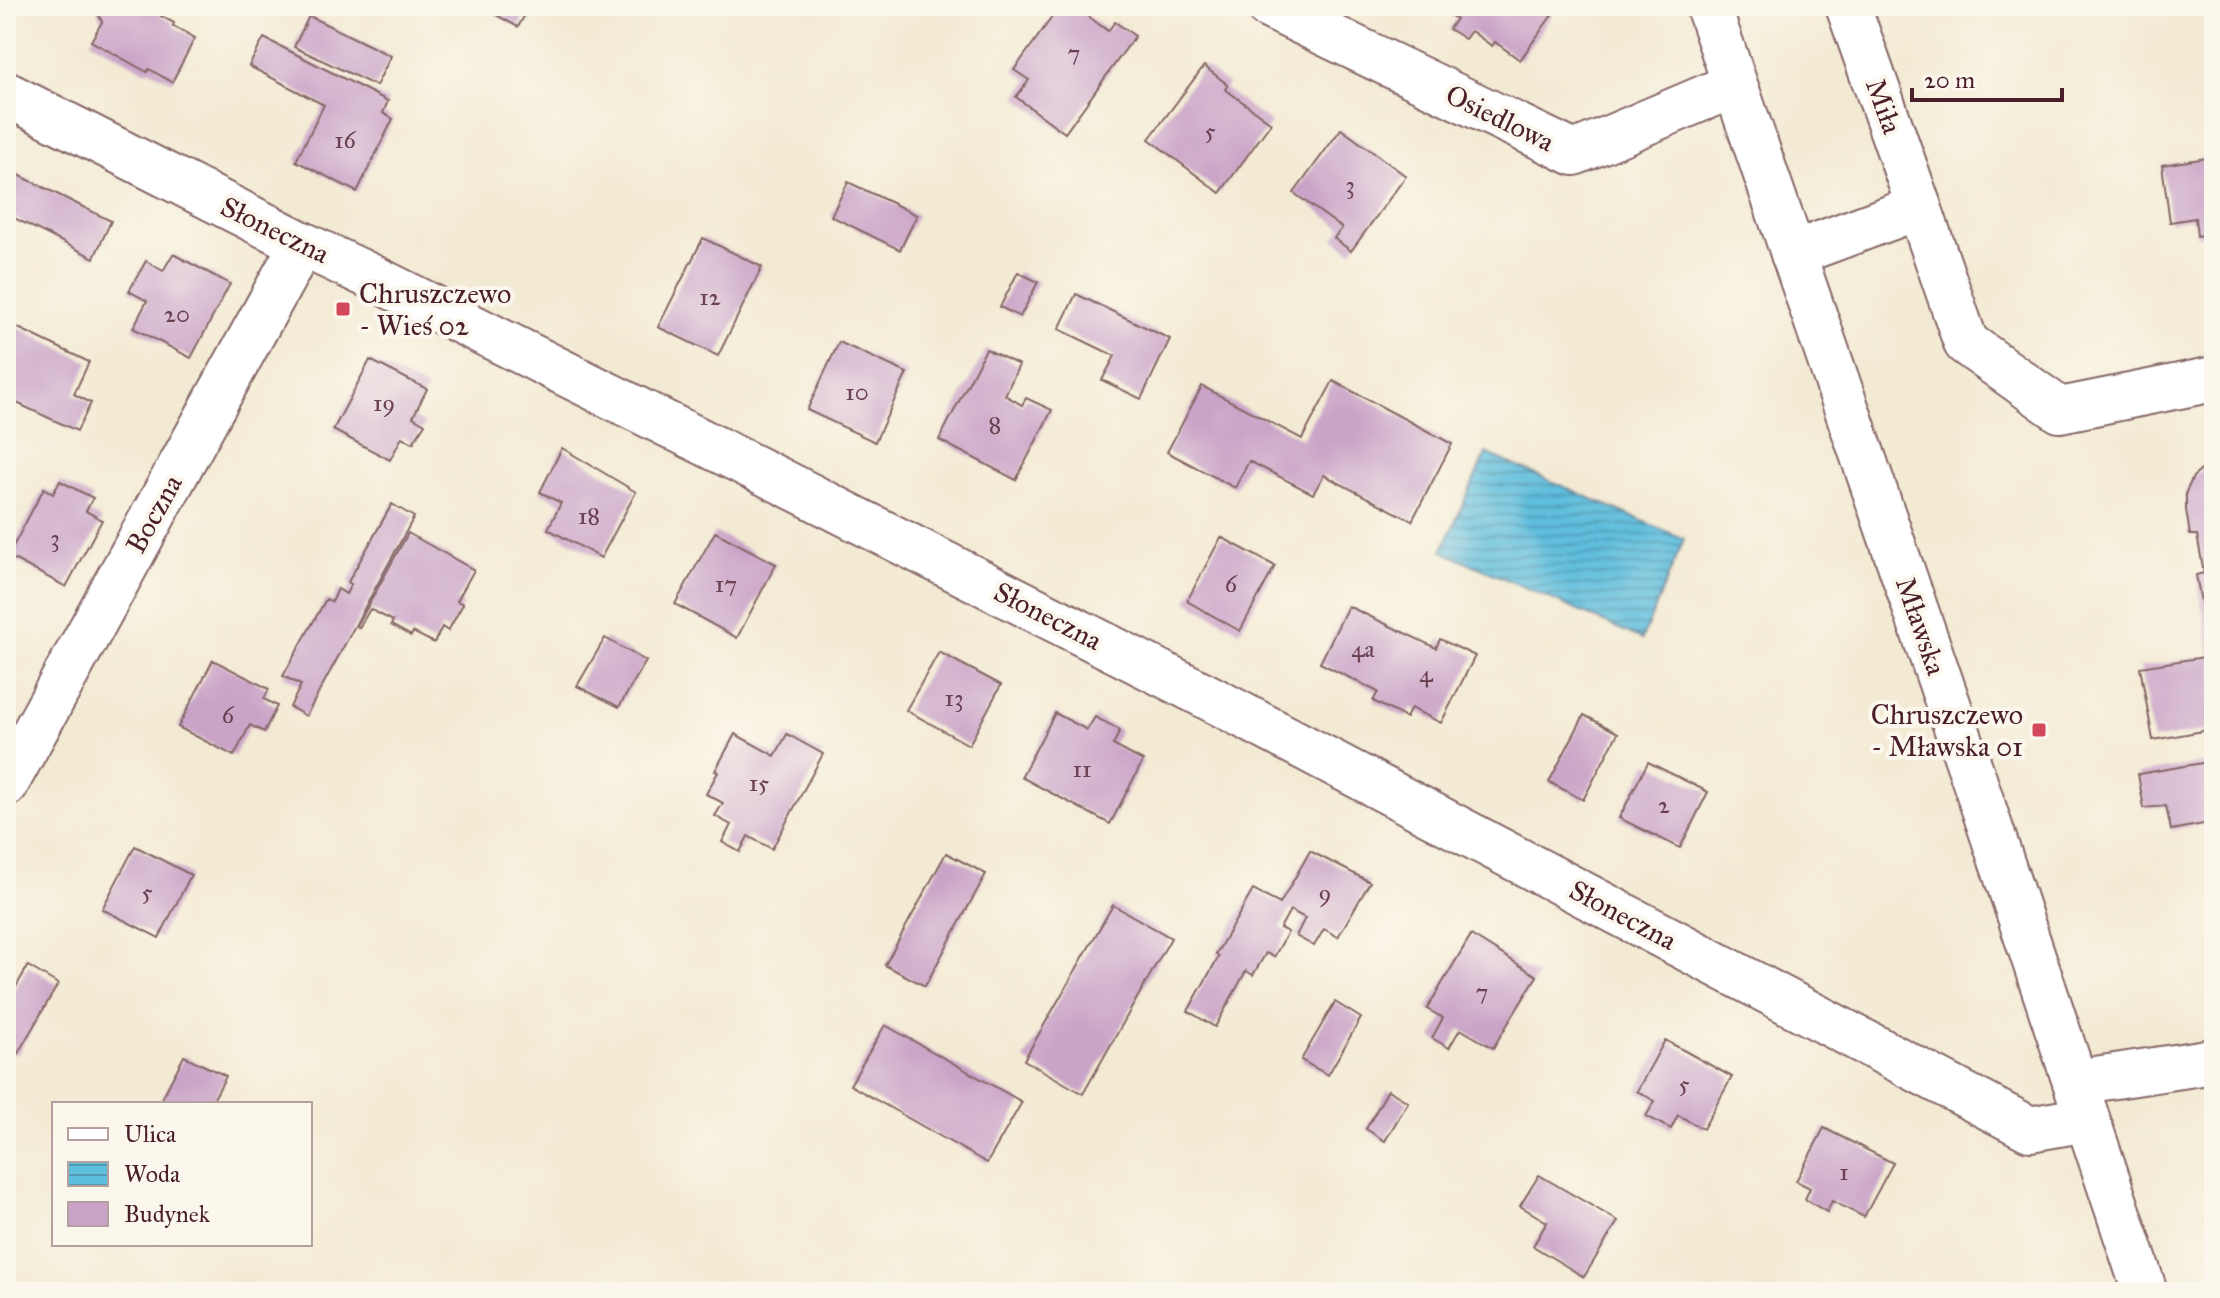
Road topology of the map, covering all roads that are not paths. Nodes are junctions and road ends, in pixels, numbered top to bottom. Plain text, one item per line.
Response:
1 (1268, 6) edge
2 (1708, 6) edge
3 (1848, 6) edge
4 (1734, 85) junction
5 (6, 94) edge
6 (1919, 207) junction
7 (302, 244) junction
8 (1793, 254) junction
9 (2214, 379) edge
10 (6, 784) edge
11 (2214, 1061) edge
12 (2081, 1100) junction
13 (2145, 1292) edge

1 - 4 street, Osiedlowa
2 - 4 street, Mławska
3 - 6 street, Miła
4 - 8 street, Mławska
5 - 7 street, Słoneczna
6 - 8 street
6 - 9 street, Miła
7 - 10 street, Boczna
7 - 12 street, Słoneczna
8 - 12 street, Mławska
11 - 12 street, Słoneczna
12 - 13 street, Mławska

